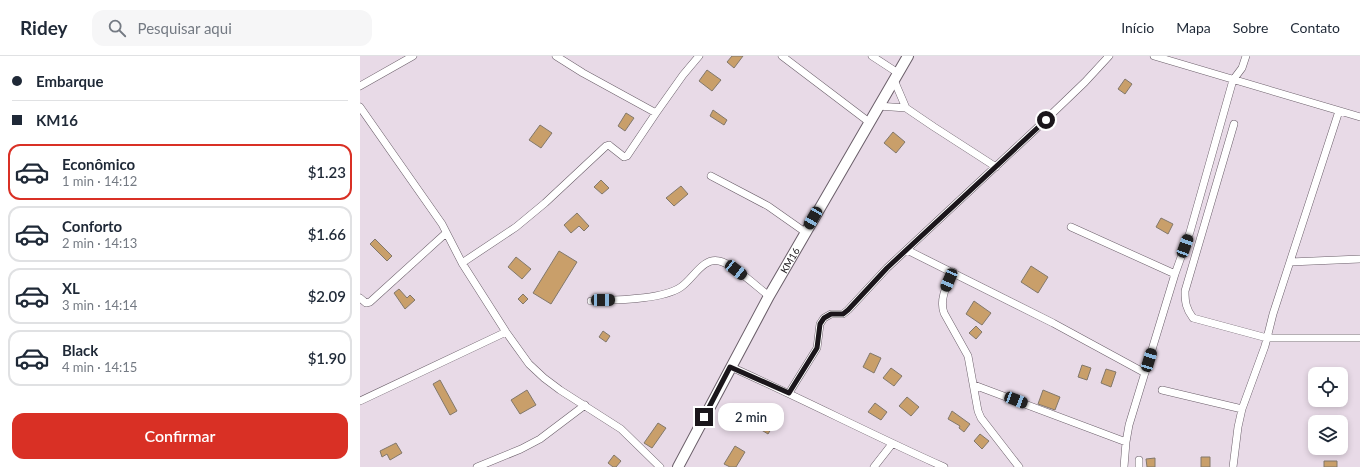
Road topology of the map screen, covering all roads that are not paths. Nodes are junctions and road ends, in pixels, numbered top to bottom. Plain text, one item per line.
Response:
1 (556, 56) edge
2 (699, 56) edge
3 (782, 56) edge
4 (872, 56) edge
5 (908, 56) edge
6 (1109, 56) edge
7 (1154, 56) edge
8 (1246, 56) edge
9 (408, 57) edge
10 (896, 76) junction
11 (1233, 80) junction
12 (360, 86) edge
13 (878, 106) junction
14 (360, 108) edge
15 (906, 108) junction
16 (1339, 111) junction
17 (656, 113) junction
18 (1360, 117) edge
19 (869, 122) junction
20 (1234, 124) dead end
21 (996, 166) junction
22 (711, 176) dead end
23 (1071, 227) dead end
24 (805, 232) junction
25 (446, 233) junction
26 (907, 250) junction
27 (1360, 259) edge
28 (1290, 262) junction
29 (462, 263) junction
30 (953, 272) junction
31 (1175, 274) junction
32 (768, 296) junction
33 (360, 298) edge
34 (591, 301) dead end
35 (506, 332) junction
36 (1267, 338) junction
37 (1360, 338) edge
38 (730, 367) junction
39 (1145, 373) junction
40 (974, 385) junction
41 (1162, 390) dead end
42 (789, 393) junction
43 (360, 401) edge
44 (585, 405) junction
45 (1242, 409) junction
46 (1126, 442) junction
47 (892, 444) junction
48 (477, 467) edge
49 (660, 467) edge
50 (678, 467) edge
51 (874, 467) edge
52 (944, 467) edge
53 (1019, 467) edge
54 (1124, 467) edge
55 (1234, 467) edge

1 - 17 street
2 - 17 street
3 - 19 street
4 - 10 street
5 - 10 street, KM16
6 - 21 street
7 - 11 street
8 - 11 street
9 - 12 street
10 - 13 street, KM16
10 - 15 street
11 - 16 street
11 - 31 street
13 - 15 street
13 - 19 street, KM16
14 - 25 street
15 - 21 street
16 - 18 street
16 - 28 street
17 - 29 street
19 - 24 street, KM16
20 - 36 street
21 - 26 street
22 - 24 street
23 - 31 street
24 - 32 street, KM16
25 - 29 street
25 - 33 street
26 - 30 street
26 - 42 street
27 - 28 street
28 - 36 street
29 - 35 street
30 - 39 street
30 - 40 street
31 - 39 street
32 - 34 street
32 - 38 street, KM16
35 - 43 street
35 - 44 street
36 - 37 street
36 - 45 street
38 - 42 street
38 - 50 street, KM16
39 - 46 street
40 - 46 street
40 - 53 street
41 - 45 street
42 - 47 street
44 - 48 street
44 - 49 street
45 - 55 street
46 - 54 street
47 - 51 street
47 - 52 street

